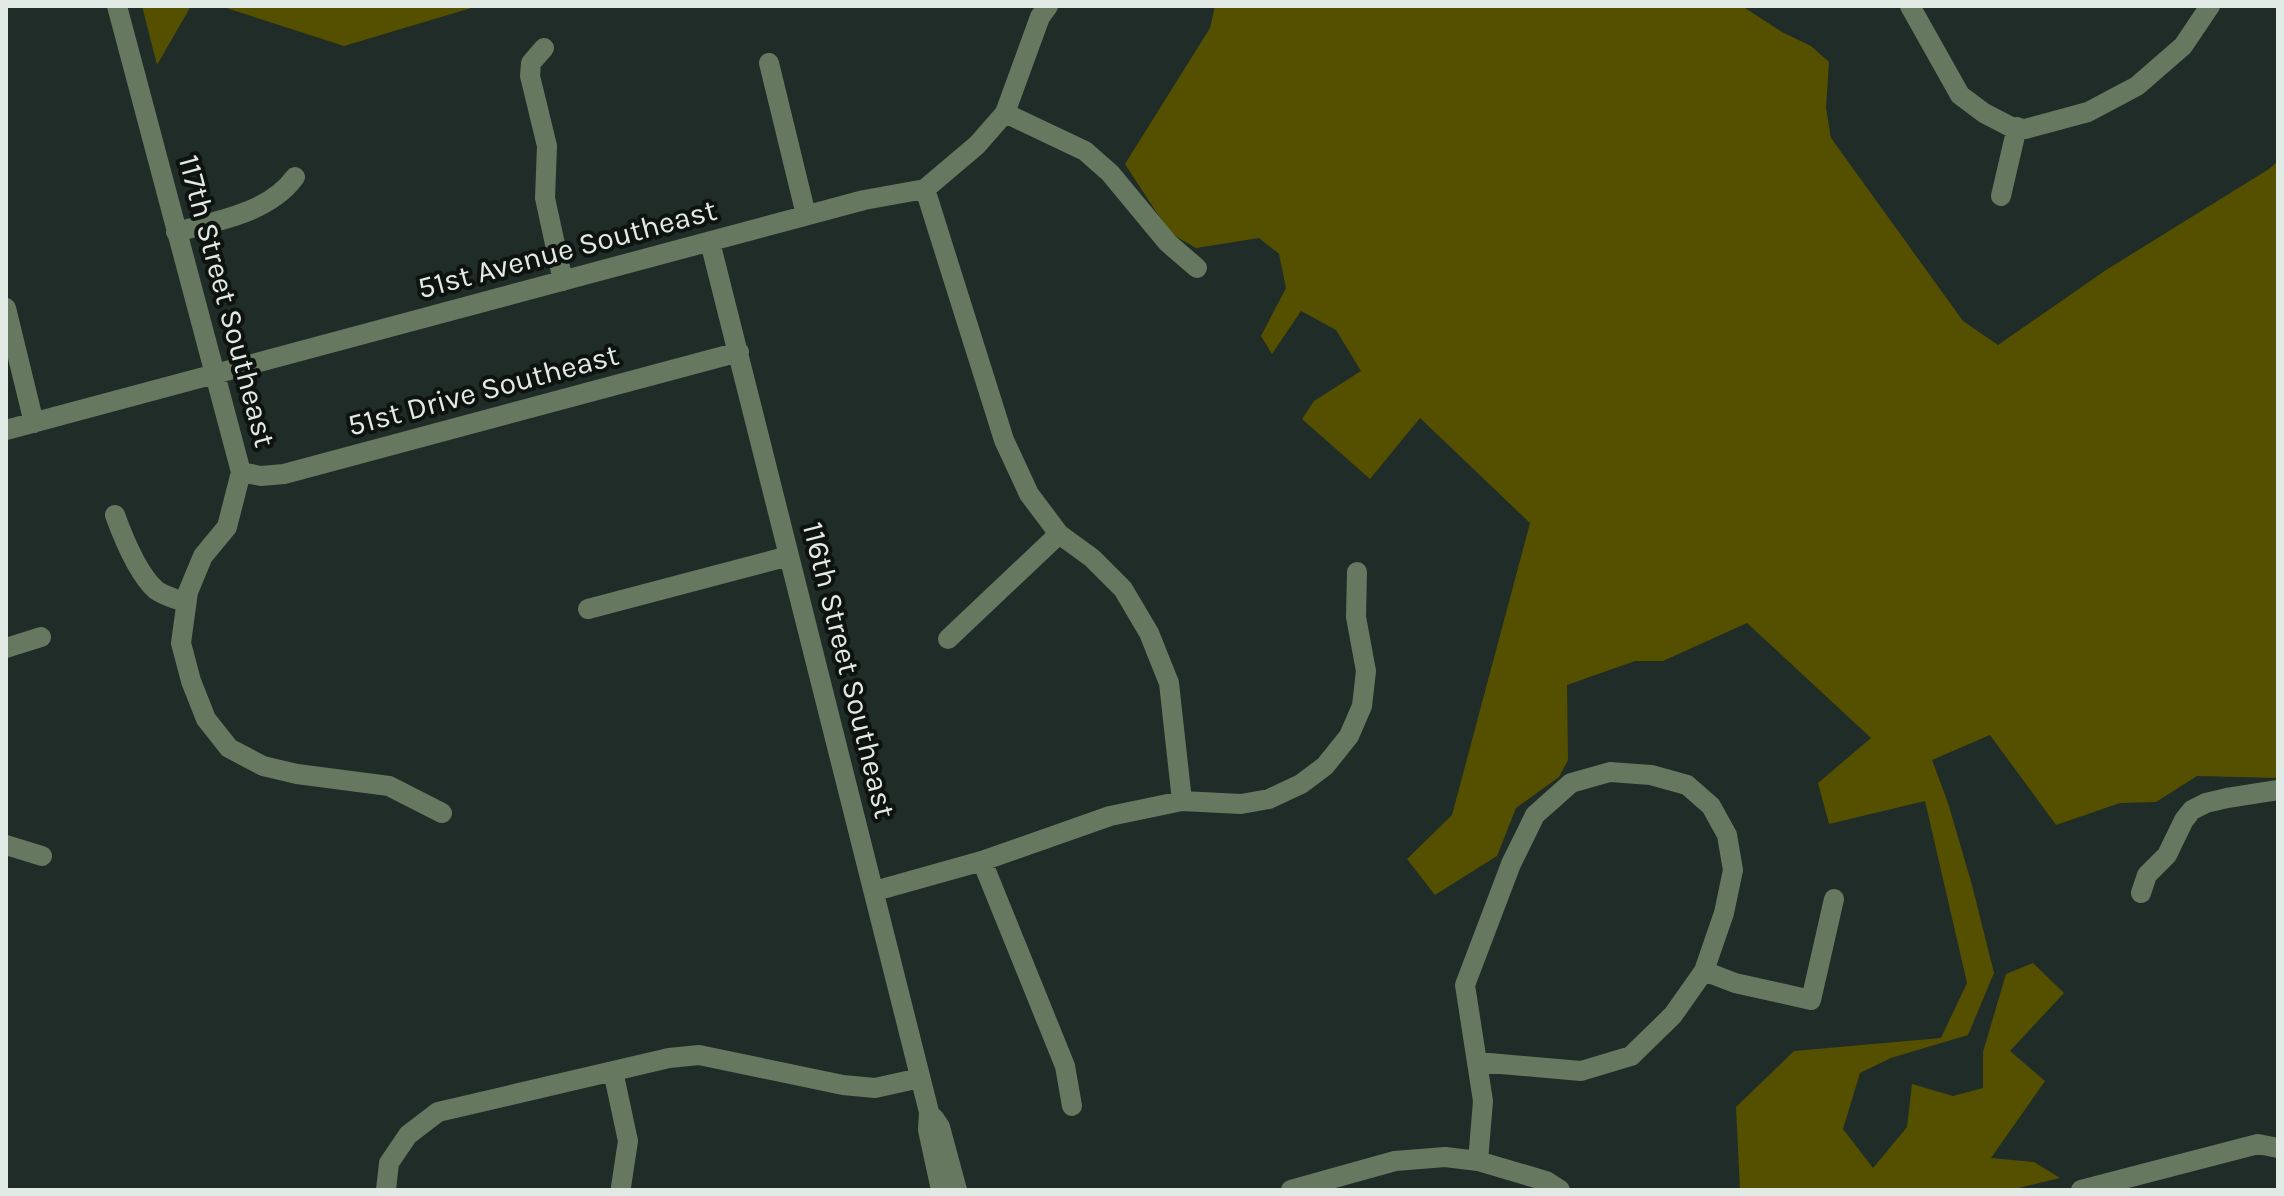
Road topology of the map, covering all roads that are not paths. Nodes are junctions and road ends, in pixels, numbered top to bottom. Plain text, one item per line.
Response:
1 (117, 6) edge
2 (1048, 6) edge
3 (1910, 6) edge
4 (2210, 6) edge
5 (544, 48) dead end
6 (769, 63) dead end
7 (1005, 113) junction
8 (2017, 127) junction
9 (295, 177) dead end
10 (925, 189) junction
11 (2001, 196) dead end
12 (806, 215) junction
13 (176, 232) junction
14 (710, 242) junction
15 (1197, 268) dead end
16 (563, 281) junction
17 (6, 308) edge
18 (739, 352) junction
19 (214, 373) junction
20 (34, 423) junction
21 (6, 430) edge
22 (241, 472) junction
23 (115, 515) dead end
24 (1059, 534) junction
25 (789, 556) junction
26 (1357, 572) dead end
27 (186, 603) junction
28 (588, 609) dead end
29 (41, 637) dead end
30 (948, 639) dead end
31 (6, 648) edge
32 (2278, 790) edge
33 (1182, 801) junction
34 (442, 813) dead end
35 (6, 845) edge
36 (42, 856) dead end
37 (982, 861) junction
38 (875, 891) junction
39 (2141, 893) dead end
40 (1834, 899) dead end
41 (1704, 971) junction
42 (1478, 1062) junction
43 (613, 1071) junction
44 (920, 1078) junction
45 (1072, 1106) dead end
46 (929, 1112) junction
47 (2278, 1148) edge
48 (1478, 1161) junction
49 (2149, 1181) edge
50 (621, 1187) dead end
51 (386, 1190) edge
52 (941, 1190) edge
53 (957, 1190) edge
54 (1291, 1190) edge
55 (1560, 1190) edge
56 (2081, 1190) edge

1 - 13 street, 117th Street Southeast
2 - 7 street
3 - 8 street
4 - 8 street
5 - 16 street
6 - 12 street
7 - 10 street
7 - 15 street
8 - 11 street
9 - 13 street
10 - 12 street, 51st Avenue Southeast
10 - 24 street
12 - 14 street, 51st Avenue Southeast
13 - 19 street, 117th Street Southeast
14 - 16 street, 51st Avenue Southeast
14 - 18 street, 116th Street Southeast
16 - 19 street, 51st Avenue Southeast
17 - 20 street
18 - 22 street, 51st Drive Southeast
18 - 25 street, 116th Street Southeast
19 - 20 street, 51st Avenue Southeast
19 - 22 street, 117th Street Southeast
20 - 21 street, 51st Avenue Southeast
22 - 27 street, 117th Street Southeast
23 - 27 street
24 - 30 street
24 - 33 street
25 - 28 street
25 - 38 street, 116th Street Southeast
26 - 33 street
27 - 34 street, 117th Street Southeast
29 - 31 street
32 - 39 street
33 - 37 street
35 - 36 street
37 - 38 street
37 - 45 street
38 - 44 street, 116th Street Southeast
40 - 41 street
41 - 42 street
41 - 42 street
42 - 48 street
43 - 44 street
43 - 50 street
43 - 51 street
44 - 46 street, 116th Street Southeast
46 - 52 street, 116th Street Southeast
46 - 53 street, 116th Street Southeast
47 - 49 street
48 - 54 street
48 - 55 street
49 - 56 street

